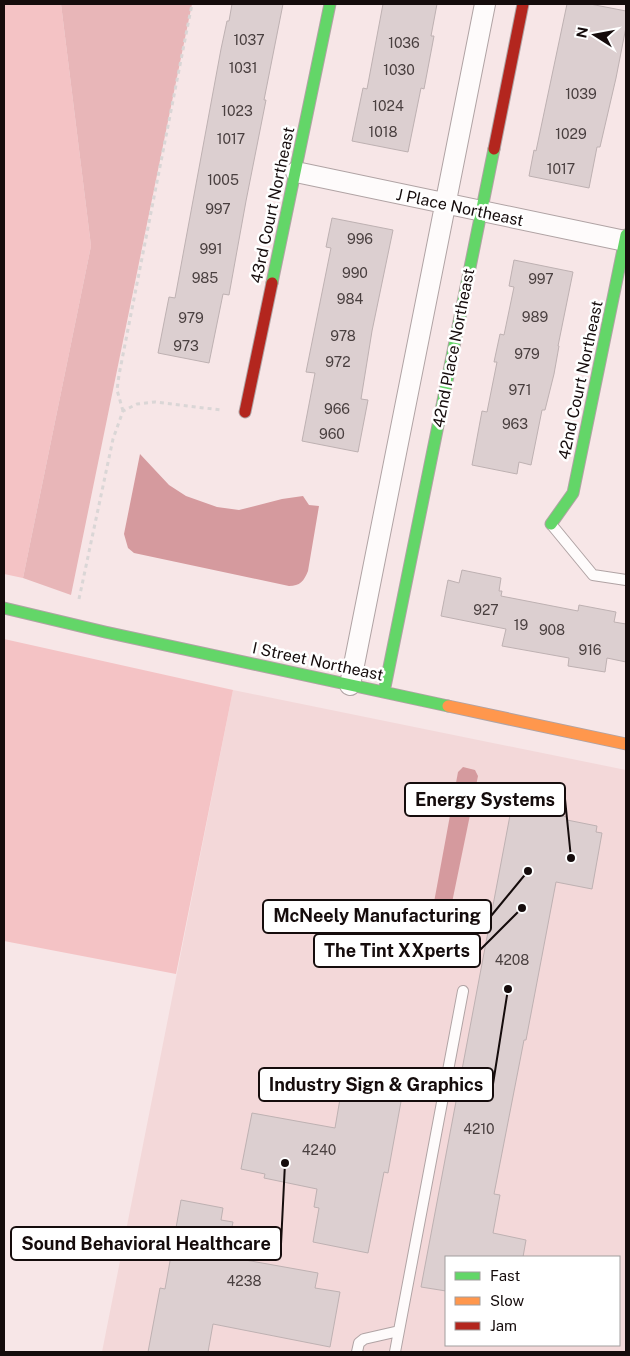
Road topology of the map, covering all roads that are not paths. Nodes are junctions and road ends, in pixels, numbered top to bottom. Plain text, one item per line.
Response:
1 (330, 4) edge
2 (485, 4) edge
3 (523, 4) edge
4 (296, 172) junction
5 (445, 203) junction
6 (481, 211) junction
7 (626, 238) edge
8 (246, 412) road end
9 (551, 524) joint
10 (626, 580) edge
11 (4, 608) edge
12 (350, 685) junction
13 (384, 692) junction
14 (626, 744) edge
15 (463, 992) dead end
16 (399, 1331) junction
17 (357, 1352) edge
18 (395, 1352) edge

1 - 4 street, 43rd Court Northeast
2 - 5 street
3 - 6 street, 42nd Place Northeast
4 - 5 street, J Place Northeast
4 - 8 street, 43rd Court Northeast
5 - 6 street, J Place Northeast
5 - 12 street
6 - 7 street, J Place Northeast
6 - 13 street, 42nd Place Northeast
7 - 9 street, 42nd Court Northeast
9 - 10 lane
11 - 12 street, I Street Northeast
12 - 13 street, I Street Northeast
13 - 14 street, I Street Northeast
15 - 16 lane
16 - 17 lane
16 - 18 lane

